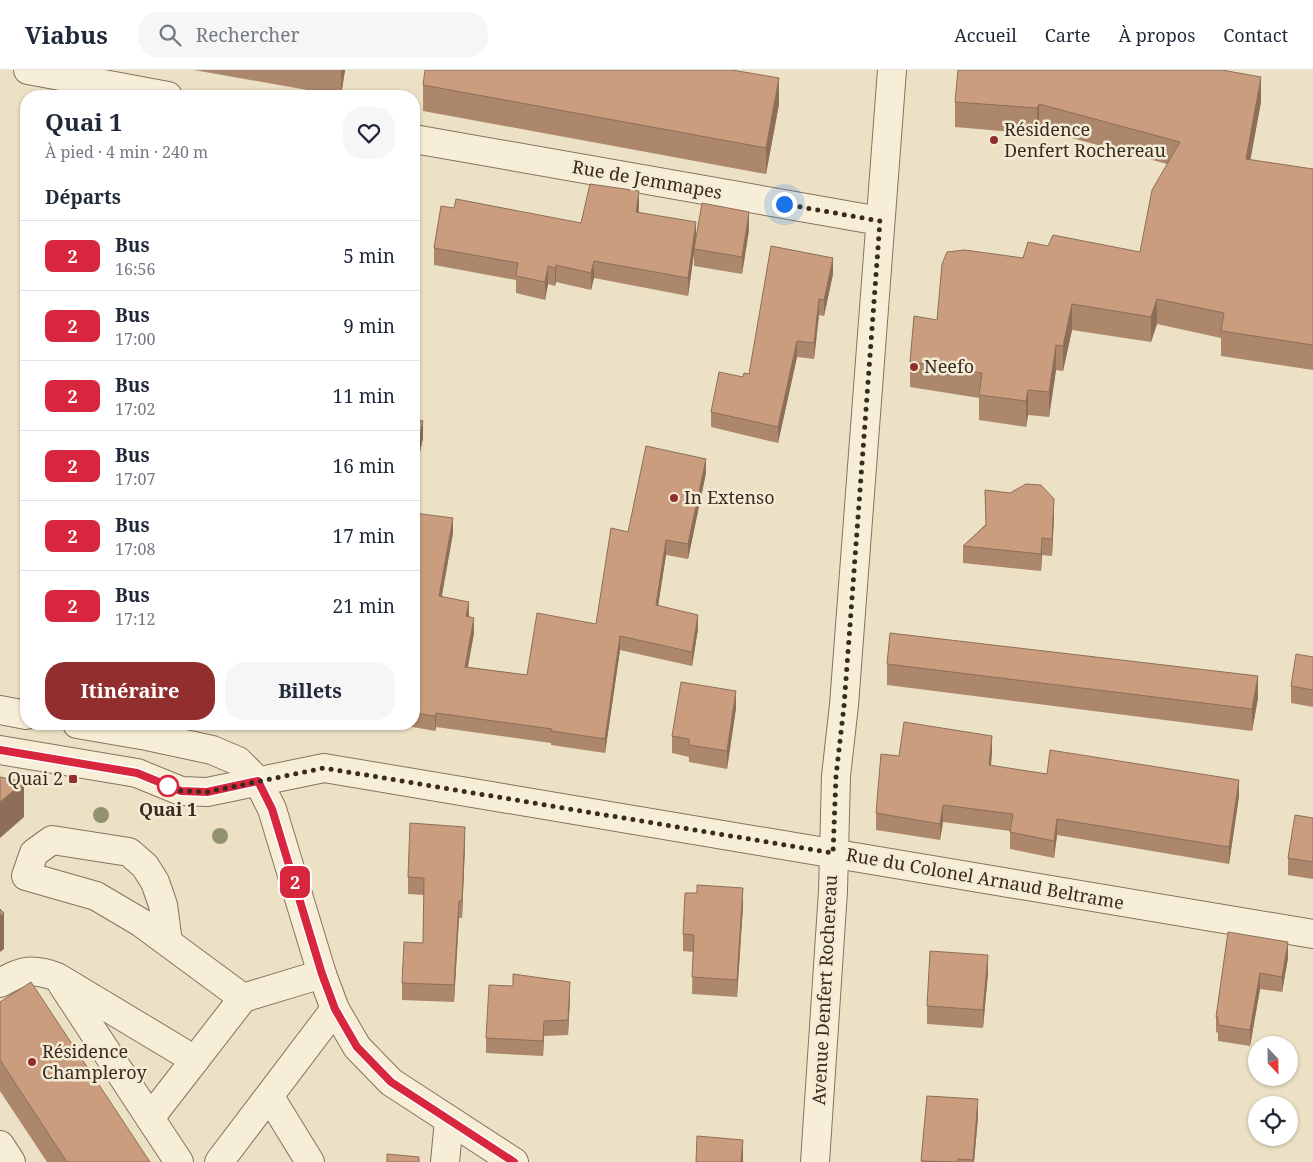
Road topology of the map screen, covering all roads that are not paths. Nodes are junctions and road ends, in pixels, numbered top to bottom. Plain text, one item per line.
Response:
1 (28, 70) edge
2 (892, 70) edge
3 (104, 77) edge
4 (148, 90) edge
5 (420, 140) edge
6 (880, 221) junction
7 (0, 710) edge
8 (20, 714) edge
9 (148, 730) edge
10 (0, 750) edge
11 (258, 781) junction
12 (833, 853) junction
13 (1313, 934) edge
14 (168, 942) junction
15 (322, 974) junction
16 (57, 977) junction
17 (0, 983) edge
18 (243, 998) junction
19 (335, 1009) junction
20 (195, 1060) junction
21 (270, 1097) junction
22 (150, 1118) junction
23 (448, 1120) junction
24 (0, 1145) edge
25 (12, 1162) edge
26 (179, 1162) edge
27 (219, 1162) edge
28 (310, 1162) edge
29 (445, 1162) edge
30 (514, 1162) edge
31 (815, 1162) edge

1 - 3 street
2 - 6 street, Avenue Denfert Rochereau
3 - 4 street
5 - 6 street, Rue de Jemmapes
6 - 12 street, Avenue Denfert Rochereau
7 - 8 street
9 - 11 street
10 - 11 street, Rue du Colonel Arnaud Beltrame
11 - 12 street, Rue du Colonel Arnaud Beltrame
11 - 15 street
12 - 13 street, Rue du Colonel Arnaud Beltrame
12 - 31 street, Avenue Denfert Rochereau
14 - 14 street
14 - 18 street
15 - 18 street
15 - 19 street
16 - 17 street
16 - 20 street
16 - 22 street
18 - 20 street
19 - 21 street
19 - 23 street
20 - 22 street
21 - 27 street
21 - 28 street
22 - 26 street
23 - 29 street
23 - 30 street
24 - 25 street

